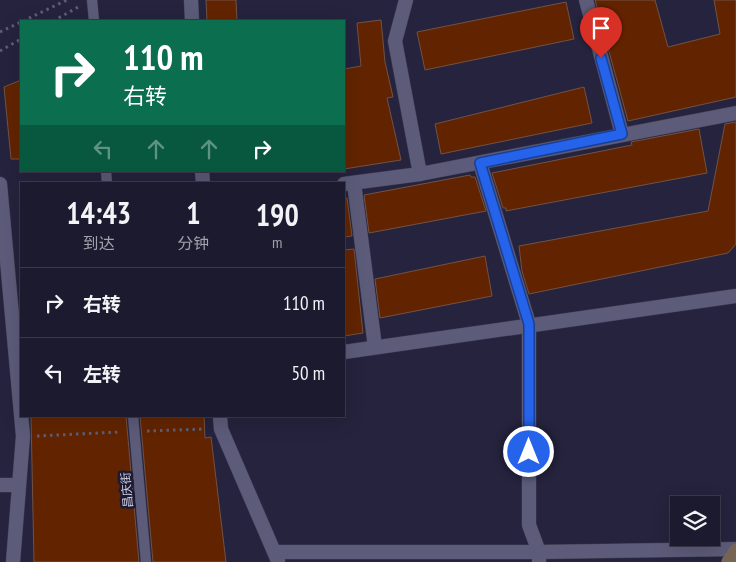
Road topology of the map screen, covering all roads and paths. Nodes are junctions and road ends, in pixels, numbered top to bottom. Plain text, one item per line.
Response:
1 (68, 0) edge
2 (191, 0) edge
3 (406, 0) edge
4 (586, 0) edge
5 (88, 2) edge
6 (26, 20) edge
7 (55, 20) edge
8 (94, 20) edge
9 (192, 20) edge
10 (20, 23) edge
11 (0, 32) edge
12 (20, 40) edge
13 (0, 51) edge
14 (736, 113) edge
15 (622, 134) junction
16 (480, 163) junction
17 (420, 174) junction
18 (349, 183) edge
19 (0, 184) edge
20 (3, 245) edge
21 (736, 296) edge
22 (529, 324) junction
23 (375, 347) junction
24 (345, 352) edge
25 (20, 407) edge
26 (21, 417) edge
27 (133, 417) edge
28 (220, 417) edge
29 (0, 485) edge
30 (18, 485) junction
31 (736, 550) edge
32 (277, 557) edge
33 (539, 557) edge
34 (13, 562) edge
35 (146, 562) edge
36 (730, 562) edge

1 - 6 path
2 - 9 street
3 - 17 street
4 - 15 street
5 - 7 path
5 - 8 street
10 - 11 path
12 - 13 path
14 - 15 street
15 - 16 street
16 - 17 street
16 - 22 street
17 - 18 street
18 - 23 street
19 - 20 street
20 - 25 street
21 - 22 street
22 - 23 street
22 - 33 street
23 - 24 street
26 - 30 street
27 - 35 street, 昌庆街
28 - 32 street
29 - 30 street
30 - 34 street
31 - 33 street
31 - 36 main road
32 - 33 street

